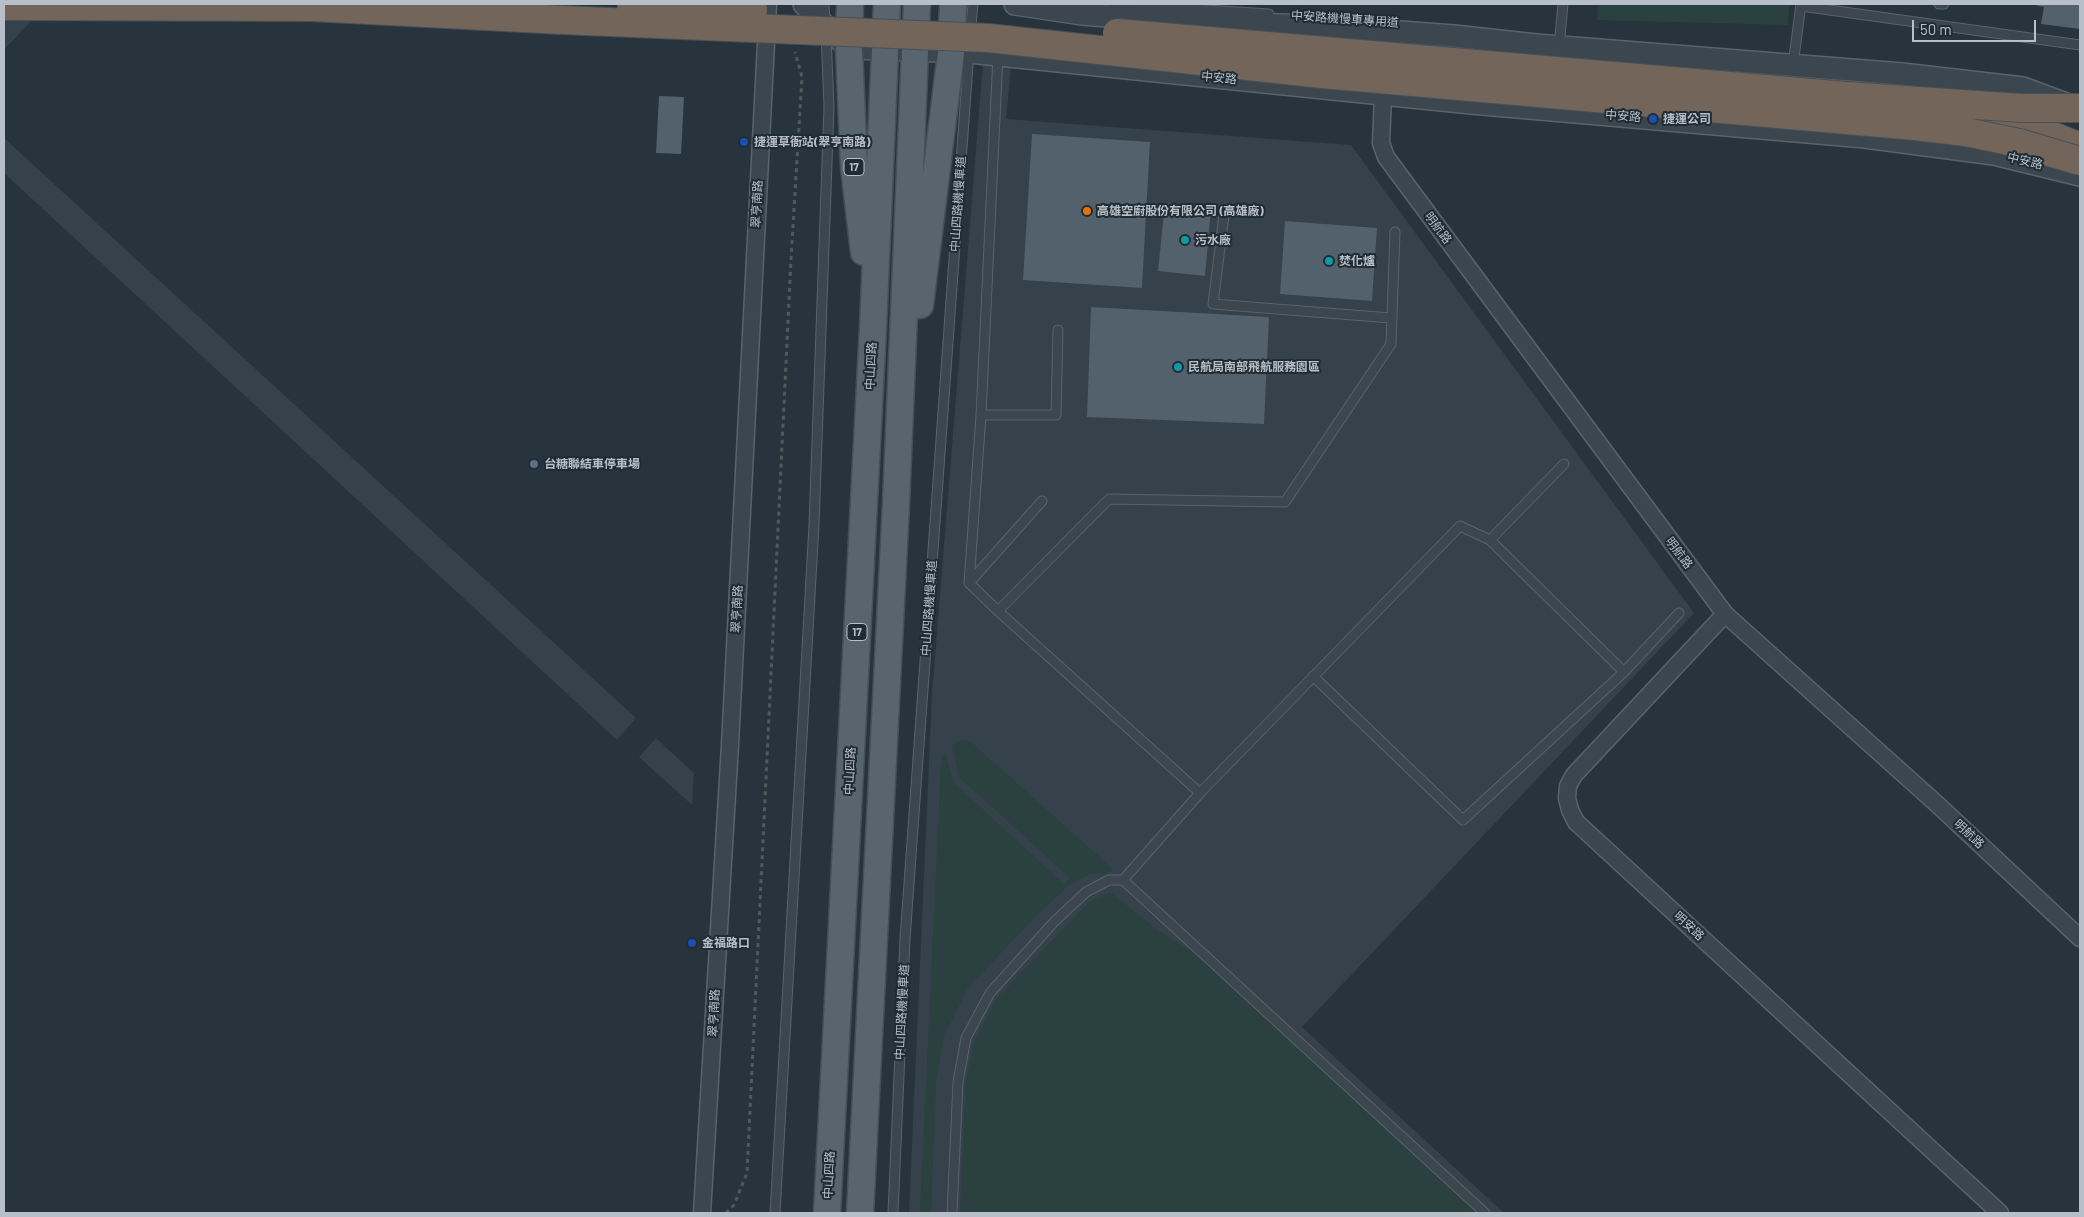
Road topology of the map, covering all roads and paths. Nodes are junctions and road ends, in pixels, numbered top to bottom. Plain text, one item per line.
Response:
1 (631, 4) edge
2 (768, 4) edge
3 (804, 4) edge
4 (824, 4) edge
5 (850, 4) edge
6 (887, 4) edge
7 (918, 4) edge
8 (953, 4) edge
9 (974, 4) edge
10 (1015, 4) edge
11 (1113, 4) edge
12 (1563, 4) edge
13 (1939, 4) edge
14 (1944, 4) edge
15 (1801, 5) edge
16 (4, 6) edge
17 (1280, 15) dead end
18 (1290, 16) dead end
19 (1171, 21) junction
20 (825, 26) junction
21 (1454, 36) junction
22 (1089, 40) junction
23 (2080, 45) edge
24 (1559, 47) junction
25 (849, 48) junction
26 (794, 49) dead end
27 (886, 50) junction
28 (916, 51) junction
29 (960, 53) junction
30 (998, 55) junction
31 (1162, 72) junction
32 (1790, 86) junction
33 (1383, 94) junction
34 (2080, 109) edge
35 (2080, 122) edge
36 (1784, 130) junction
37 (2080, 146) edge
38 (2080, 161) edge
39 (2080, 175) edge
40 (1224, 215) dead end
41 (1395, 232) dead end
42 (1391, 318) junction
43 (873, 328) junction
44 (1058, 330) dead end
45 (981, 415) junction
46 (1564, 464) dead end
47 (1042, 501) dead end
48 (896, 504) junction
49 (1490, 540) junction
50 (969, 583) junction
51 (998, 611) junction
52 (1679, 612) dead end
53 (1725, 614) junction
54 (1624, 672) junction
55 (1313, 676) junction
56 (1200, 793) junction
57 (1122, 880) junction
58 (2080, 938) edge
59 (702, 1213) edge
60 (726, 1213) edge
61 (775, 1213) edge
62 (828, 1213) edge
63 (860, 1213) edge
64 (893, 1213) edge
65 (952, 1213) edge
66 (1485, 1213) edge
67 (2000, 1213) edge

1 - 22 highway, bridge
2 - 59 street, 翠亨南路
3 - 20 street
4 - 20 lane
5 - 25 main road, 中山四路 / 17
6 - 27 main road, 中山四路 / 17
7 - 28 main road
8 - 29 main road
9 - 29 lane, 中山四路機慢車道
10 - 19 street, 中安路
11 - 17 lane, 中安路機慢車專用道
12 - 24 lane
13 - 14 lane
15 - 23 lane
15 - 32 lane
16 - 22 highway, bridge
18 - 21 lane, 中安路機慢車專用道
19 - 21 street, 中安路
19 - 32 street, 中安路
20 - 25 street
20 - 61 lane
21 - 24 street, 中安路
22 - 34 highway, bridge
22 - 35 highway, bridge
22 - 37 highway, bridge
22 - 38 highway, bridge
24 - 32 street, 中安路
25 - 27 street, 中安路
25 - 43 main road, 中山四路 / 17
26 - 60 path
27 - 28 street, 中安路
27 - 43 main road, 中山四路 / 17
28 - 29 street, 中安路
28 - 48 main road
29 - 30 street, 中安路
29 - 48 main road
29 - 64 lane, 中山四路機慢車道
30 - 31 street, 中安路
30 - 45 lane
31 - 32 street, 中安路
31 - 33 street, 中安路
32 - 34 street, 中安路
32 - 36 lane
33 - 36 street, 中安路
33 - 53 street, 明航路
36 - 39 street, 中安路
40 - 42 lane
41 - 42 lane
42 - 51 lane
43 - 62 main road, 中山四路 / 17
44 - 45 lane
45 - 50 lane
46 - 49 lane
47 - 50 lane
48 - 63 main road
49 - 54 lane
49 - 55 lane
50 - 51 lane
51 - 56 lane
52 - 54 lane
53 - 58 street, 明航路
53 - 67 street, 明安路
54 - 55 lane
55 - 56 lane
56 - 57 lane
57 - 65 lane
57 - 66 lane

